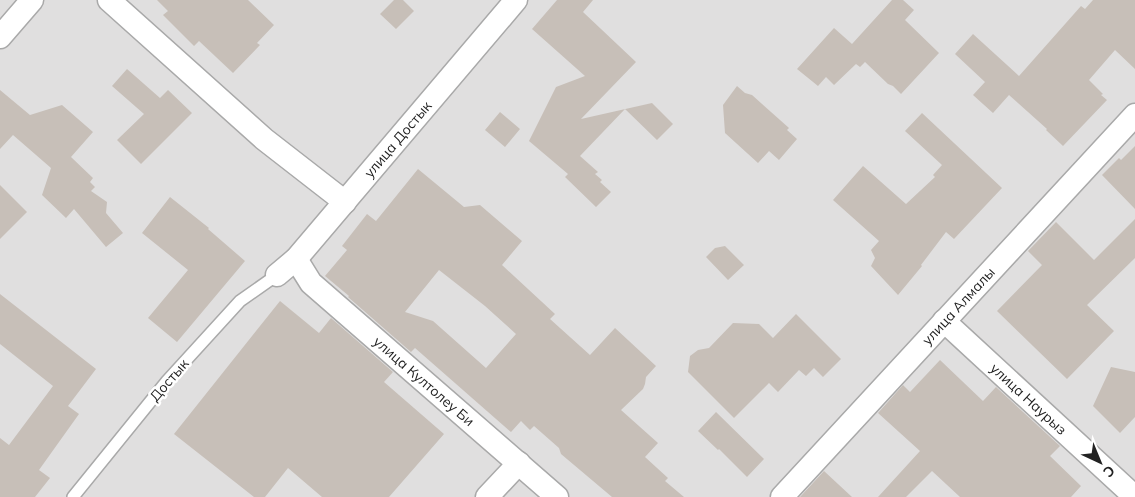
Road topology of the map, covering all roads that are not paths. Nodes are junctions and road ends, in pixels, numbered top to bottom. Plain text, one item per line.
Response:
1 (32, 0) edge
2 (109, 0) edge
3 (516, 0) edge
4 (0, 37) edge
5 (1135, 116) edge
6 (344, 202) junction
7 (296, 259) junction
8 (277, 275) joint
9 (944, 321) junction
10 (519, 463) junction
11 (73, 497) edge
12 (488, 497) edge
13 (557, 497) edge
14 (782, 497) edge
15 (1135, 497) edge

1 - 4 street
2 - 6 street
3 - 6 street, улица Достык
5 - 9 street, улица Алмалы
6 - 7 street, улица Достык
7 - 8 street, улица Достык
7 - 10 street, улица Култолеу Би
8 - 11 lane, Достык
9 - 14 street, улица Алмалы
9 - 15 street, улица Наурыз
10 - 12 street
10 - 13 street, улица Култолеу Би

